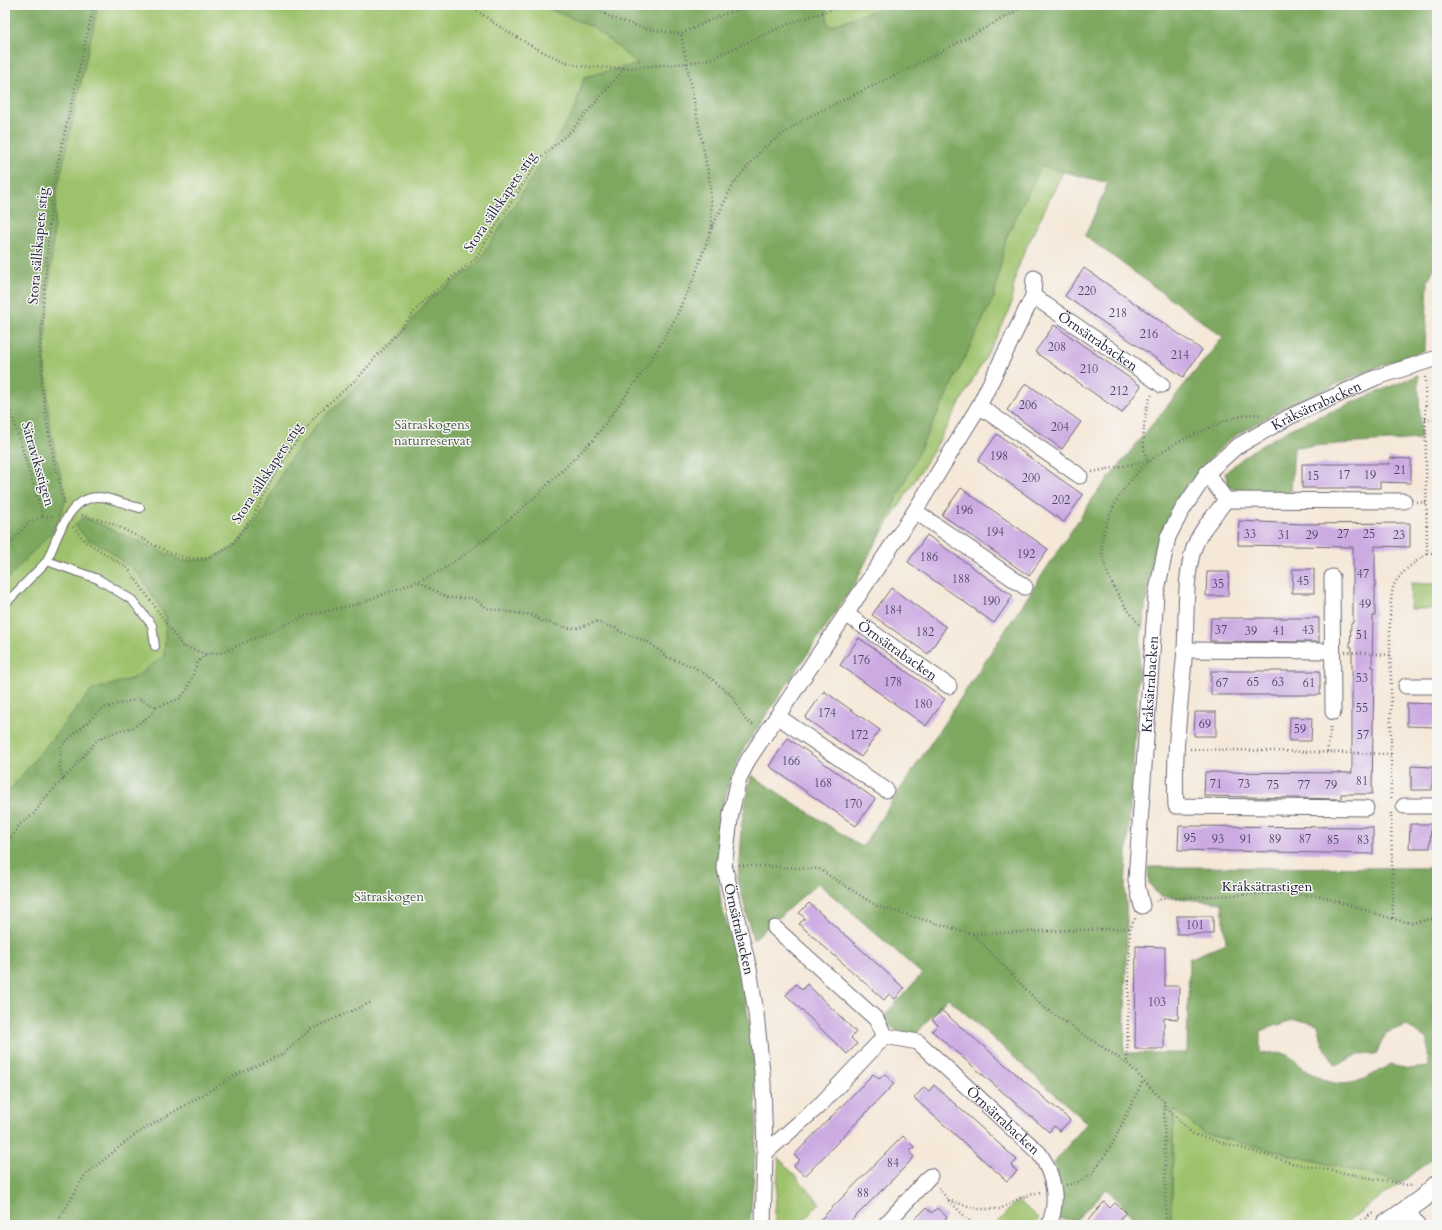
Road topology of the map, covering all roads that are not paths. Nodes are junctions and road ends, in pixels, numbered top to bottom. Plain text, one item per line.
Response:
1 (1034, 278) dead end
2 (1034, 296) junction
3 (1431, 359) edge
4 (1162, 385) road end
5 (979, 406) junction
6 (1207, 473) junction
7 (1080, 476) road end
8 (1226, 500) junction
9 (1404, 501) dead end
10 (140, 508) dead end
11 (915, 511) junction
12 (47, 561) junction
13 (1332, 577) dead end
14 (1025, 588) dead end
15 (5, 604) edge
16 (846, 614) junction
17 (155, 646) dead end
18 (1185, 650) junction
19 (1332, 651) junction
20 (949, 686) dead end
21 (1406, 686) dead end
22 (1437, 686) edge
23 (1333, 712) road end
24 (777, 716) junction
25 (886, 790) dead end
26 (1396, 805) road end
27 (1437, 806) edge
28 (1366, 808) dead end
29 (1142, 906) road end
30 (775, 928) dead end
31 (885, 1036) junction
32 (765, 1153) junction
33 (930, 1176) road end
34 (1437, 1185) edge
35 (1412, 1217) edge
36 (763, 1225) edge
37 (885, 1225) edge
38 (1049, 1225) edge
39 (1385, 1225) edge

1 - 2 street, Örnsätrabacken
2 - 4 street, Örnsätrabacken
2 - 5 street, Örnsätrabacken
3 - 6 street, Kråksätrabacken
5 - 7 street
5 - 11 street, Örnsätrabacken
6 - 8 street
6 - 29 street, Kråksätrabacken
8 - 9 street
8 - 18 street
10 - 12 lane
11 - 14 street
11 - 16 street, Örnsätrabacken
12 - 15 lane
12 - 17 lane
13 - 19 street
16 - 20 street, Örnsätrabacken
16 - 24 street, Örnsätrabacken
18 - 19 street
18 - 28 street
19 - 23 street
21 - 22 street
24 - 25 street
24 - 32 street, Örnsätrabacken
26 - 27 street
30 - 31 street
31 - 32 street
31 - 38 street, Örnsätrabacken
32 - 36 street, Örnsätrabacken
33 - 37 street
34 - 35 street
35 - 39 street

